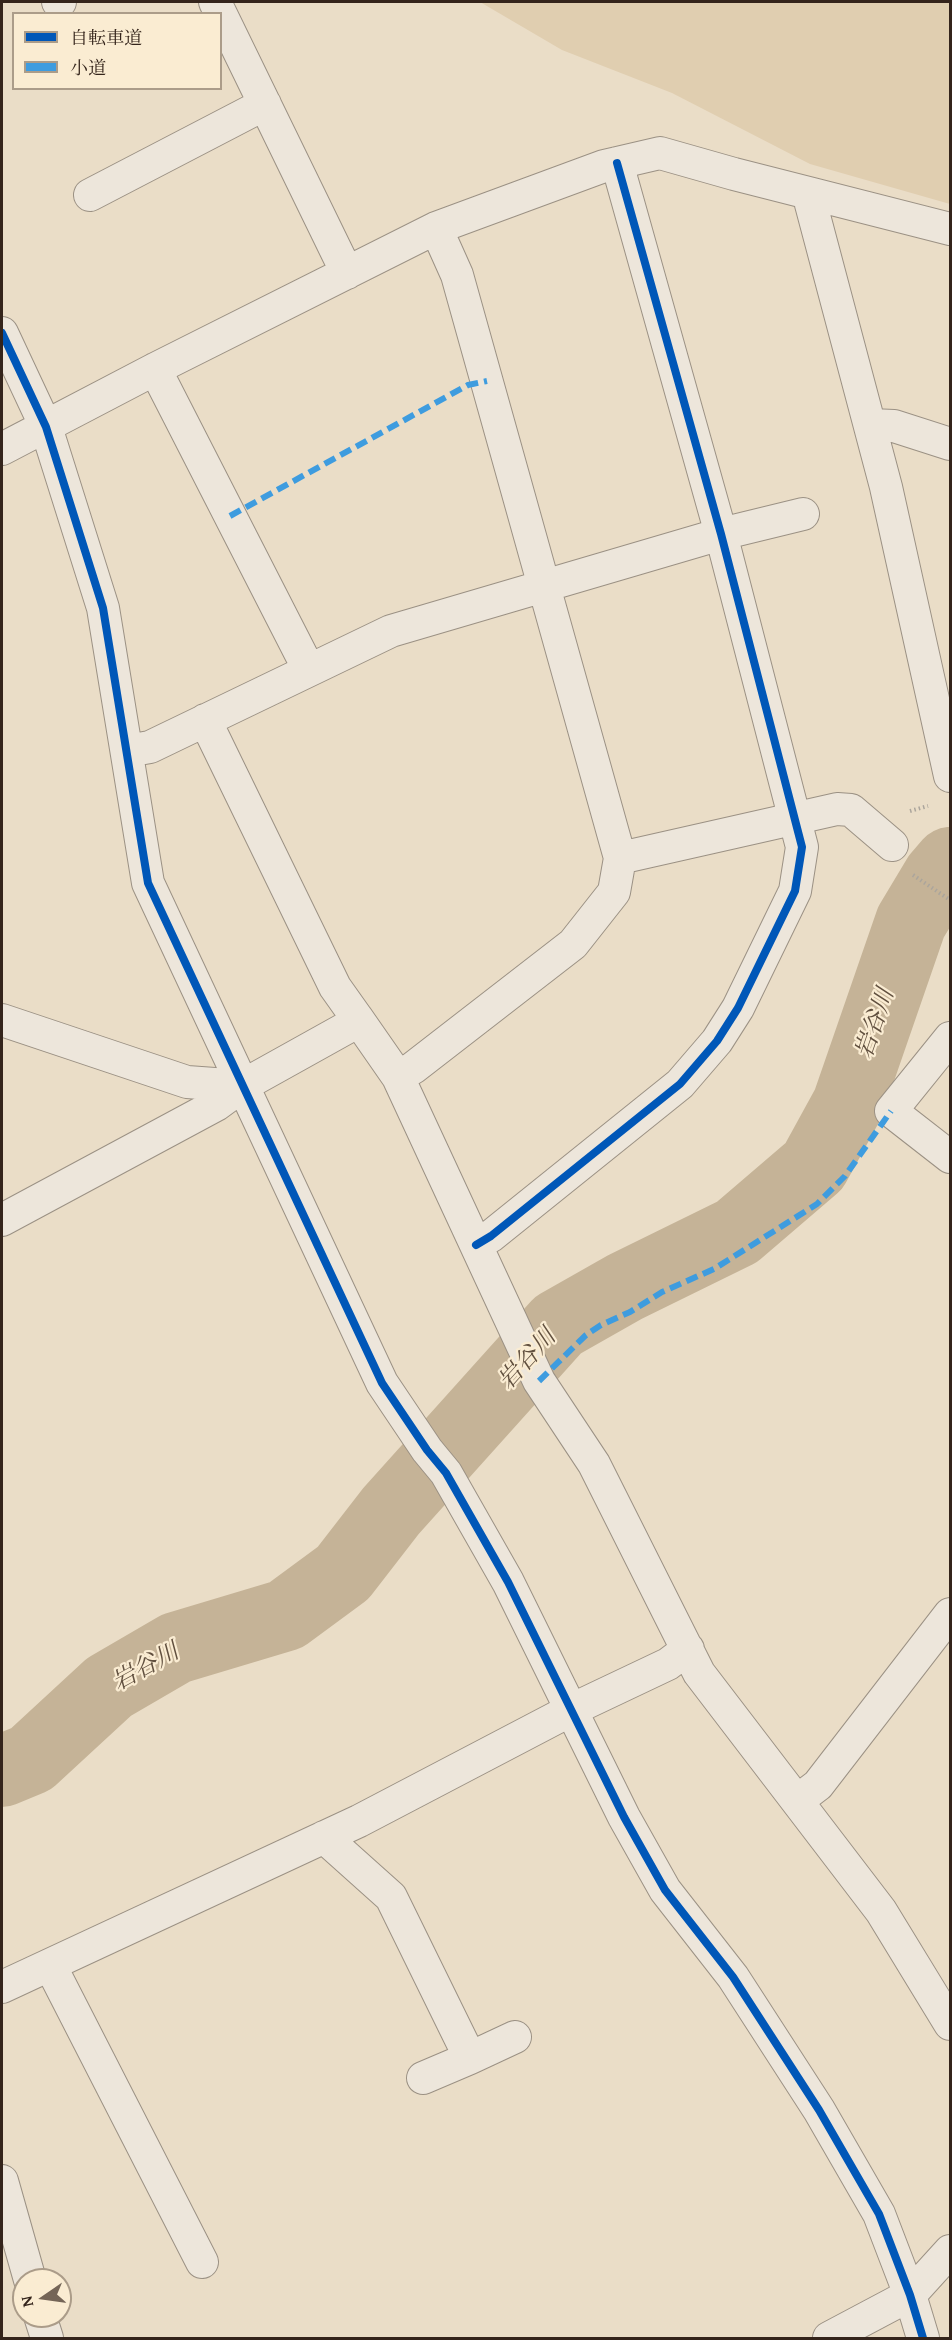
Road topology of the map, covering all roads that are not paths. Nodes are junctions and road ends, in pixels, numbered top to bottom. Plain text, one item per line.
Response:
1 (222, 16) edge
2 (265, 104) junction
3 (617, 163) junction
4 (808, 193) junction
5 (90, 195) dead end
6 (436, 228) junction
7 (951, 229) edge
8 (347, 273) junction
9 (2, 333) edge
10 (154, 369) junction
11 (871, 425) junction
12 (46, 427) junction
13 (951, 444) edge
14 (2, 449) edge
15 (803, 514) dead end
16 (721, 534) junction
17 (543, 586) junction
18 (309, 670) junction
19 (205, 720) junction
20 (127, 751) junction
21 (951, 776) edge
22 (795, 818) junction
23 (899, 857) road end
24 (620, 858) junction
25 (357, 1018) junction
26 (2, 1020) edge
27 (951, 1038) edge
28 (398, 1077) junction
29 (242, 1086) junction
30 (951, 1157) edge
31 (2, 1220) edge
32 (476, 1245) junction
33 (951, 1614) edge
34 (688, 1649) junction
35 (571, 1710) junction
36 (797, 1801) junction
37 (324, 1837) junction
38 (50, 1965) junction
39 (2, 1987) edge
40 (951, 2024) edge
41 (515, 2037) dead end
42 (470, 2058) junction
43 (423, 2078) dead end
44 (2, 2181) edge
45 (951, 2251) edge
46 (202, 2262) dead end
47 (27, 2268) edge
48 (910, 2295) junction
49 (829, 2338) edge
50 (923, 2338) edge

1 - 2 street
2 - 5 street
2 - 8 street
3 - 4 street
3 - 6 street
3 - 16 street
4 - 7 street
4 - 11 street
6 - 8 street
6 - 17 street
8 - 10 street
9 - 12 street
10 - 12 street
10 - 18 street
11 - 13 street
11 - 21 street
12 - 14 street
12 - 20 street
15 - 16 street
16 - 17 street
16 - 22 street
17 - 18 street
17 - 24 street
18 - 19 street
19 - 20 street
19 - 25 street
20 - 29 street
22 - 23 street
22 - 24 street
22 - 32 street
24 - 28 street
25 - 28 street
25 - 29 street
26 - 29 street
27 - 30 street
28 - 32 street
29 - 31 street
29 - 35 street
32 - 34 street
33 - 36 street
34 - 35 street
34 - 36 street
35 - 37 street
35 - 48 street
36 - 40 street
37 - 38 street
37 - 42 street
38 - 39 street
38 - 46 street
41 - 42 street
42 - 43 street
44 - 47 street
45 - 48 street
48 - 49 street
48 - 50 street

